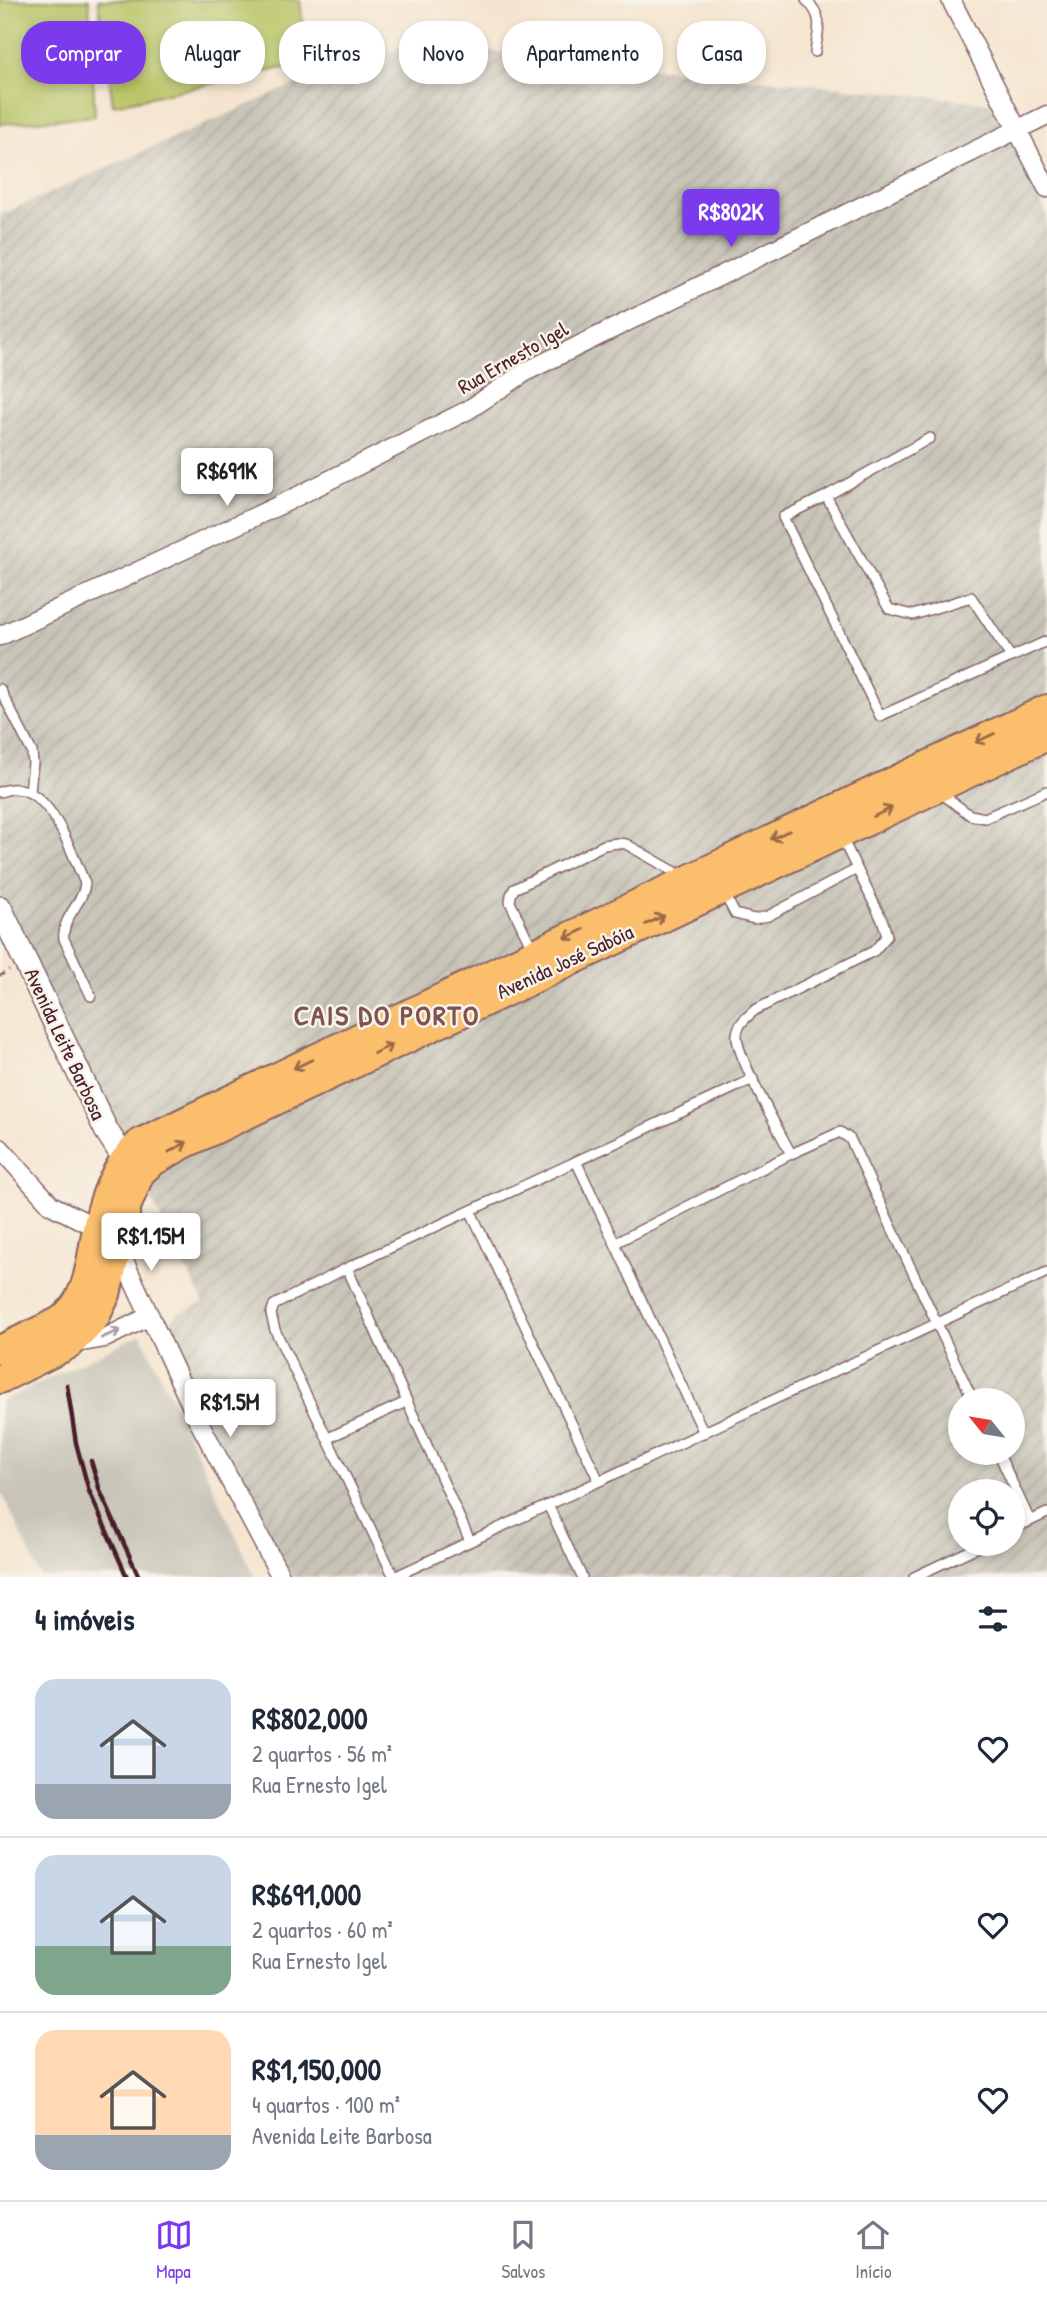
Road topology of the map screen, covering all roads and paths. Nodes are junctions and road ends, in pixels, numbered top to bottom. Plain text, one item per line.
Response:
1 (806, 0) edge
2 (951, 0) edge
3 (815, 52) dead end
4 (1047, 115) edge
5 (1018, 130) junction
6 (1047, 188) edge
7 (930, 438) dead end
8 (826, 496) junction
9 (0, 636) edge
10 (1047, 641) edge
11 (1011, 657) junction
12 (0, 689) edge
13 (1047, 709) edge
14 (1047, 736) edge
15 (923, 781) junction
16 (30, 791) junction
17 (1047, 791) edge
18 (0, 792) edge
19 (834, 822) junction
20 (857, 869) junction
21 (688, 879) junction
22 (722, 888) junction
23 (0, 908) edge
24 (535, 953) junction
25 (92, 996) dead end
26 (753, 1079) junction
27 (0, 1148) edge
28 (791, 1154) junction
29 (576, 1161) junction
30 (132, 1166) junction
31 (471, 1212) junction
32 (107, 1237) junction
33 (615, 1243) junction
34 (347, 1268) junction
35 (1047, 1272) edge
36 (150, 1316) junction
37 (938, 1324) junction
38 (70, 1344) junction
39 (0, 1350) edge
40 (0, 1379) edge
41 (967, 1388) edge
42 (406, 1402) junction
43 (705, 1433) junction
44 (328, 1438) junction
45 (1004, 1465) edge
46 (599, 1481) junction
47 (548, 1505) junction
48 (1047, 1513) edge
49 (1030, 1521) junction
50 (1025, 1524) edge
51 (470, 1541) junction
52 (959, 1556) edge
53 (281, 1577) edge
54 (394, 1577) edge
55 (582, 1577) edge
56 (914, 1577) edge

1 - 3 lane
2 - 5 street
4 - 5 street, Rua Ernesto Igel
5 - 6 street
5 - 9 street, Rua Ernesto Igel
7 - 8 lane
8 - 11 lane
8 - 11 lane
10 - 11 lane
12 - 16 lane
13 -> 15 main road, Avenida José Sabóia
14 - 15 main road, Avenida José Sabóia
15 - 17 lane
15 - 19 main road, Avenida José Sabóia
16 - 18 lane
16 - 25 lane
19 - 20 lane
19 -> 21 main road, Avenida José Sabóia
19 - 22 main road, Avenida José Sabóia
20 - 22 lane
20 - 26 lane
21 -> 24 main road, Avenida José Sabóia
21 - 24 lane
30 -> 22 main road, Avenida José Sabóia
23 - 30 street, Avenida Leite Barbosa
24 -> 30 main road, Avenida José Sabóia
26 - 28 lane
26 - 29 lane
27 - 32 street
28 - 33 lane
28 - 37 lane
29 - 31 lane
29 - 33 lane
30 - 32 main road, Avenida José Sabóia
31 - 34 lane
31 - 46 lane
32 - 36 street
32 - 38 main road, Avenida José Sabóia
32 - 39 main road, Avenida José Sabóia
33 - 43 lane
34 - 42 lane
34 - 44 lane
35 - 37 lane
38 -> 36 street
36 - 53 street
37 - 41 lane
37 - 43 lane
38 - 40 main road, Avenida José Sabóia
42 - 44 lane
42 - 51 lane
43 - 46 lane
44 - 54 lane
45 - 49 lane
46 - 47 lane
47 - 51 lane
47 - 55 lane
48 - 49 lane
49 - 50 lane
51 - 54 lane
52 - 56 lane

